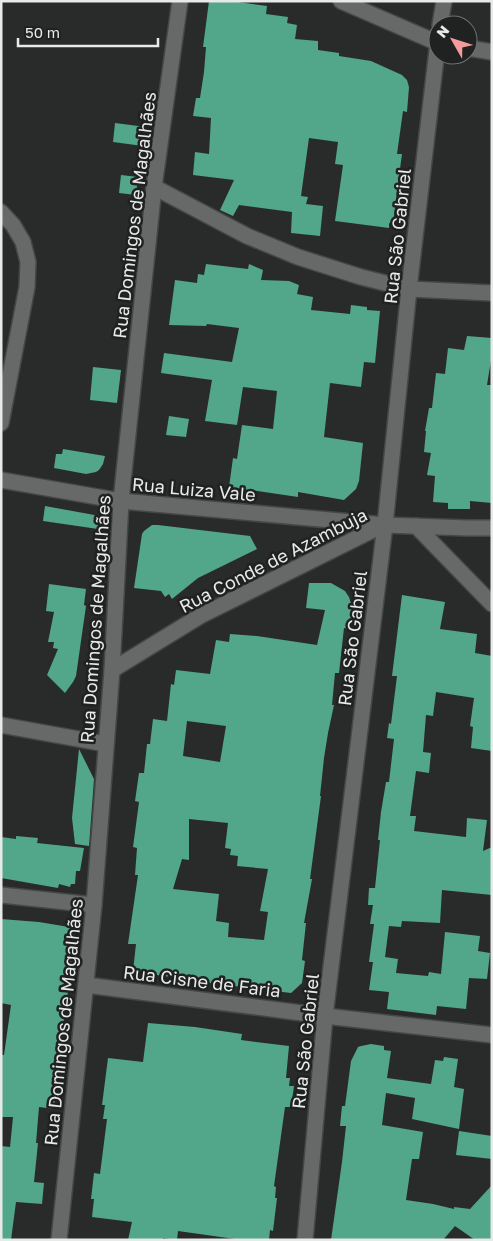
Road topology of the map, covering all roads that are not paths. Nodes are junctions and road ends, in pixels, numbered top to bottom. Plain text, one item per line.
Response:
1 (180, 1) edge
2 (341, 1) edge
3 (444, 1) edge
4 (442, 15) edge
5 (428, 38) edge
6 (478, 50) edge
7 (492, 52) edge
8 (435, 65) edge
9 (154, 187) junction
10 (1, 212) edge
11 (409, 289) junction
12 (492, 293) edge
13 (1, 423) edge
14 (1, 480) edge
15 (121, 501) junction
16 (385, 525) junction
17 (416, 526) junction
18 (492, 528) edge
19 (492, 604) edge
20 (112, 670) junction
21 (1, 726) edge
22 (106, 744) junction
23 (1, 895) edge
24 (94, 905) junction
25 (86, 985) junction
26 (325, 1016) junction
27 (492, 1035) edge
28 (58, 1240) edge
29 (305, 1240) edge

1 - 9 street, Rua Domingos de Magalhães
2 - 5 street
3 - 4 street
6 - 7 street
8 - 11 street, Rua São Gabriel
9 - 11 street
9 - 15 street, Rua Domingos de Magalhães
10 - 13 street
11 - 12 street
11 - 16 street, Rua São Gabriel
14 - 15 street, Rua Luiza Vale
15 - 16 street, Rua Luiza Vale
15 - 20 street, Rua Domingos de Magalhães
16 - 17 street, Rua Conde de Azambuja
16 - 20 street, Rua Conde de Azambuja
16 - 26 street, Rua São Gabriel
17 - 18 street, Rua Conde de Azambuja
17 - 19 street
20 - 22 street, Rua Domingos de Magalhães
21 - 22 street
22 - 24 street, Rua Domingos de Magalhães
23 - 24 street
24 - 25 street, Rua Domingos de Magalhães
25 - 26 street, Rua Cisne de Faria
25 - 28 street, Rua Domingos de Magalhães
26 - 27 street, Rua Cisne de Faria
26 - 29 street, Rua São Gabriel

